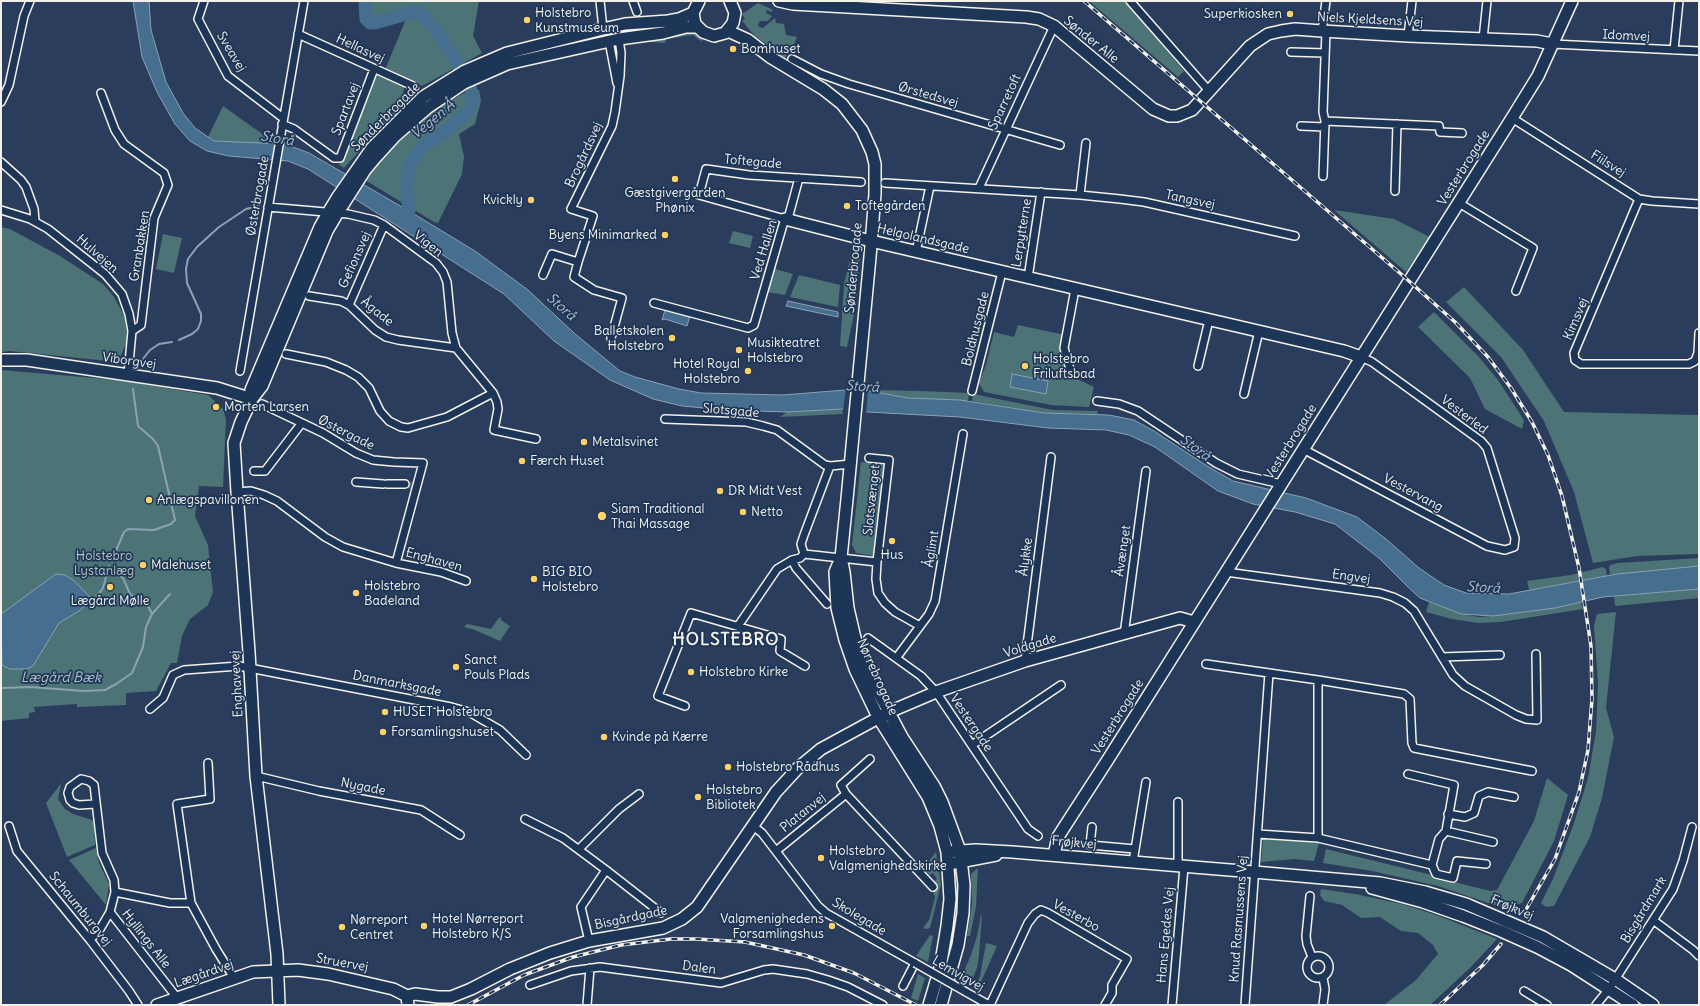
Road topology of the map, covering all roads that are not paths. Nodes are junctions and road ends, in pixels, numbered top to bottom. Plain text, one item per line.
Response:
1 (30, 1) edge
2 (204, 1) edge
3 (304, 1) edge
4 (600, 1) edge
5 (633, 1) edge
6 (698, 1) edge
7 (780, 1) edge
8 (1130, 1) edge
9 (1326, 1) edge
10 (1412, 1) edge
11 (1487, 1) edge
12 (1572, 1) edge
13 (1679, 1) edge
14 (734, 11) edge
15 (637, 12) dead end
16 (693, 13) junction
17 (1054, 26) junction
18 (697, 27) junction
19 (728, 31) junction
20 (1324, 31) junction
21 (298, 34) junction
22 (610, 36) junction
23 (1408, 36) junction
24 (1482, 39) junction
25 (748, 40) junction
26 (1552, 44) junction
27 (1674, 50) junction
28 (1699, 51) edge
29 (1291, 52) dead end
30 (1325, 54) junction
31 (792, 59) dead end
32 (374, 69) junction
33 (412, 86) dead end
34 (618, 87) junction
35 (1210, 92) junction
36 (101, 93) dead end
37 (1, 102) edge
38 (1201, 102) joint
39 (1512, 118) junction
40 (282, 121) junction
41 (1325, 124) junction
42 (1397, 124) junction
43 (1301, 126) dead end
44 (1006, 130) junction
45 (1462, 133) dead end
46 (1086, 143) dead end
47 (1060, 145) dead end
48 (340, 158) joint
49 (1, 162) edge
50 (706, 169) joint
51 (360, 170) junction
52 (1322, 176) dead end
53 (799, 178) junction
54 (861, 182) dead end
55 (885, 183) dead end
56 (930, 186) junction
57 (979, 188) junction
58 (1395, 191) dead end
59 (1041, 192) junction
60 (1080, 195) junction
61 (1639, 199) junction
62 (1458, 203) junction
63 (1699, 204) edge
64 (268, 207) junction
65 (1, 210) edge
66 (332, 213) junction
67 (785, 219) junction
68 (35, 221) junction
69 (384, 225) junction
70 (1295, 236) dead end
71 (871, 241) junction
72 (916, 252) junction
73 (578, 262) junction
74 (1002, 272) junction
75 (543, 274) dead end
76 (1028, 278) junction
77 (1075, 289) junction
78 (1516, 291) dead end
79 (308, 296) dead end
80 (654, 303) dead end
81 (349, 305) junction
82 (1209, 320) junction
83 (132, 331) junction
84 (1259, 331) junction
85 (1699, 333) edge
86 (611, 338) dead end
87 (456, 348) junction
88 (286, 354) dead end
89 (1362, 357) junction
90 (1, 360) edge
91 (1198, 366) dead end
92 (1070, 369) dead end
93 (240, 371) dead end
94 (128, 374) junction
95 (972, 391) dead end
96 (492, 393) junction
97 (254, 394) junction
98 (1244, 394) dead end
99 (1097, 401) dead end
100 (262, 404) dead end
101 (665, 419) dead end
102 (301, 424) junction
103 (963, 434) dead end
104 (536, 439) dead end
105 (1303, 449) junction
106 (1051, 457) dead end
107 (869, 458) dead end
108 (850, 464) junction
109 (830, 466) junction
110 (254, 471) dead end
111 (1146, 471) dead end
112 (356, 482) dead end
113 (1281, 484) junction
114 (411, 486) junction
115 (237, 492) junction
116 (1514, 547) joint
117 (804, 554) junction
118 (841, 558) junction
119 (792, 560) junction
120 (877, 562) junction
121 (396, 563) junction
122 (1226, 572) junction
123 (466, 581) dead end
124 (827, 604) dead end
125 (1194, 622) junction
126 (738, 626) junction
127 (920, 626) junction
128 (1124, 635) junction
129 (868, 638) dead end
130 (1536, 654) dead end
131 (1500, 655) dead end
132 (897, 657) junction
133 (1442, 657) junction
134 (1025, 661) junction
135 (1206, 664) dead end
136 (805, 666) dead end
137 (250, 668) junction
138 (1269, 673) junction
139 (1318, 680) junction
140 (1061, 685) dead end
141 (936, 692) junction
142 (685, 706) dead end
143 (150, 709) dead end
144 (888, 712) junction
145 (878, 717) junction
146 (972, 745) junction
147 (526, 755) dead end
148 (870, 759) dead end
149 (208, 763) dead end
150 (1532, 771) dead end
151 (1408, 774) dead end
152 (256, 776) junction
153 (1146, 782) dead end
154 (639, 794) dead end
155 (846, 794) junction
156 (1514, 797) dead end
157 (1178, 802) dead end
158 (95, 804) dead end
159 (1448, 814) junction
160 (525, 819) dead end
161 (9, 826) dead end
162 (753, 826) junction
163 (1092, 827) dead end
164 (1692, 827) dead end
165 (1446, 831) junction
166 (1258, 834) junction
167 (460, 835) dead end
168 (1038, 836) dead end
169 (1318, 838) junction
170 (1493, 842) dead end
171 (579, 849) junction
172 (1135, 849) junction
173 (776, 851) junction
174 (1054, 855) junction
175 (960, 856) junction
176 (948, 858) junction
177 (1133, 862) junction
178 (1486, 864) dead end
179 (1432, 865) junction
180 (1181, 867) junction
181 (606, 870) junction
182 (1254, 872) junction
183 (1344, 881) junction
184 (933, 887) dead end
185 (115, 892) junction
186 (1310, 896) dead end
187 (191, 904) junction
188 (110, 912) junction
189 (661, 913) dead end
190 (1653, 920) junction
191 (90, 940) junction
192 (590, 941) junction
193 (1699, 956) edge
194 (1312, 957) junction
195 (915, 963) junction
196 (590, 968) junction
197 (278, 971) junction
198 (261, 972) joint
199 (234, 978) junction
200 (1323, 978) junction
201 (1615, 979) junction
202 (530, 985) dead end
203 (902, 986) dead end
204 (1609, 989) junction
205 (1524, 991) dead end
206 (178, 999) junction
207 (407, 1001) edge
208 (138, 1005) edge
209 (157, 1005) edge
210 (279, 1005) edge
211 (587, 1005) edge
212 (883, 1005) edge
213 (929, 1005) edge
214 (941, 1005) edge
215 (990, 1005) edge
216 (1105, 1005) edge
217 (1172, 1005) edge
218 (1245, 1005) edge
219 (1322, 1005) edge
220 (1547, 1005) edge
221 (1596, 1005) edge
222 (1633, 1005) edge
223 (1653, 1005) edge

1 - 37 street
2 - 40 street, Sveavej
3 - 21 street, Østerbrogade
4 - 22 street
5 - 15 street
6 - 16 street
7 - 17 street, Sønder Alle
8 - 35 street
9 - 20 street
10 - 23 street
11 - 24 street
12 - 26 street, Vesterbrogade
13 - 27 street
14 - 19 street
14 - 25 street, Sønderbrogade
16 - 18 street
16 - 22 street
17 - 38 street, Sønder Alle
17 - 44 street, Sparretoft
18 - 19 street
18 - 22 street, Sønderbrogade
19 - 25 street, Sønderbrogade
20 - 23 street, Niels Kjeldsens Vej
20 - 30 street
20 - 35 street, Niels Kjeldsens Vej
21 - 32 street, Hellasvej
21 - 40 street, Østerbrogade
22 - 34 street, Brogårdsvej
22 - 34 street, Brogårdsvej
22 - 51 street, Sønderbrogade
22 - 51 street, Sønderbrogade
23 - 24 street, Niels Kjeldsens Vej
24 - 26 street, Niels Kjeldsens Vej
25 - 71 street, Sønderbrogade
26 - 27 street, Idomvej
26 - 39 street, Vesterbrogade
27 - 28 street, Idomvej
29 - 30 street
30 - 41 street
31 - 44 street, Ørstedsvej
32 - 33 street, Hellasvej
32 - 48 street, Spartavej
34 - 73 street, Brogårdsvej
35 - 38 street, Niels Kjeldsens Vej
36 - 83 street, Granbakken
39 - 61 street, Fiilsvej
39 - 62 street, Vesterbrogade
40 - 48 street, Sveavej
40 - 64 street, Østerbrogade
41 - 42 street
41 - 43 street
41 - 52 street
42 - 45 street
42 - 58 street
44 - 47 street, Ørstedsvej
44 - 57 street, Sparretoft
46 - 60 street
49 - 68 street
50 - 53 street, Toftegade
50 - 67 street, Helgolandsgade
51 - 66 street, Sønderbrogade
53 - 54 street
53 - 67 street, Ved Hallen
55 - 56 street, Tangsvej
56 - 57 street, Tangsvej
56 - 72 street
57 - 59 street, Tangsvej
59 - 60 street, Tangsvej
59 - 76 street, Lerpytterne
60 - 70 street, Tangsvej
61 - 63 street, Fiilsvej
61 - 85 street, Kimsvej
62 - 78 street
62 - 89 street, Vesterbrogade
64 - 66 street, Vigen
64 - 93 street, Østerbrogade
65 - 68 street, Hulvejen
66 - 69 street, Vigen
66 - 97 street, Sønderbrogade
67 - 71 street, Helgolandsgade
67 - 80 street, Ved Hallen
68 - 83 street, Hulvejen
69 - 81 street, Gefionsvej
69 - 87 street, Vigen
71 - 72 street, Helgolandsgade
71 - 108 street, Sønderbrogade
72 - 74 street, Helgolandsgade
73 - 75 street
73 - 86 street
74 - 76 street, Helgolandsgade
74 - 95 street, Boldhusgade
76 - 77 street, Helgolandsgade
77 - 82 street, Helgolandsgade
77 - 92 street
79 - 81 street, Ågade
81 - 87 street, Ågade
82 - 84 street, Helgolandsgade
82 - 91 street
83 - 94 street, Hulvejen
84 - 89 street, Helgolandsgade
84 - 98 street
87 - 96 street, Vigen
88 - 96 street
89 - 105 street, Vesterbrogade
89 - 116 street, Vesterled
90 - 94 street, Viborgvej
94 - 97 street, Viborgvej
96 - 104 street
97 - 115 street, Enghavevej
99 - 113 street
100 - 102 street, Østergade
101 - 109 street, Slotsgade
102 - 110 street
102 - 114 street, Østergade
103 - 127 street, Åglimt
105 - 113 street, Vesterbrogade
105 - 116 street, Vestervang
106 - 134 street, Ålykke
107 - 120 street, Slotsvænget
108 - 109 street
108 - 118 street, Sønderbrogade
109 - 117 street
111 - 128 street, Åvænget
112 - 114 street
113 - 122 street, Vesterbrogade
114 - 121 street
115 - 121 street, Enghaven
115 - 137 street, Enghavevej
117 - 118 street
117 - 119 street
118 - 120 street
118 - 144 street, Nørrebrogade
118 - 145 street, Nørrebrogade
119 - 124 street
119 - 126 street
120 - 127 street, Slotsvænget
121 - 123 street, Enghaven
122 - 125 street, Vesterbrogade
122 - 133 street, Engvej
125 - 128 street, Voldgade
125 - 174 street, Vesterbrogade
126 - 136 street
126 - 142 street
127 - 132 street, Åglimt
128 - 134 street, Voldgade
129 - 132 street, Vestergade
130 - 133 street, Engvej
131 - 133 street
132 - 141 street, Vestergade
134 - 141 street, Voldgade
135 - 138 street
137 - 143 street, Danmarksgade
137 - 147 street, Danmarksgade
137 - 152 street, Enghavevej
138 - 139 street
138 - 166 street, Knud Rasmussens Vej
139 - 150 street
139 - 169 street
140 - 146 street
141 - 144 street, Voldgade
141 - 146 street, Vestergade
144 - 145 street, Voldgade
144 - 175 street, Nørrebrogade
145 - 162 street, Bisgårdgade
145 - 176 street, Nørrebrogade
146 - 168 street, Vestergade
148 - 155 street, Platanvej
149 - 187 street
151 - 159 street
152 - 167 street, Nygade
152 - 197 street, Enghavevej
153 - 172 street
154 - 171 street
155 - 173 street, Platanvej
155 - 184 street, Platanvej
156 - 159 street
157 - 180 street
158 - 185 street
159 - 165 street
160 - 171 street
161 - 191 street, Schaumburgvej
162 - 173 street, Skolegade
162 - 192 street, Bisgårdgade
163 - 172 street, Frøjkvej
164 - 190 street, Bisgårdmark
165 - 170 street
165 - 179 street
166 - 169 street
166 - 182 street, Knud Rasmussens Vej
169 - 179 street
171 - 181 street
172 - 177 street
173 - 195 street, Skolegade
174 - 175 street, Frøjkvej
174 - 177 street, Frøjkvej
175 - 176 street, Frøjkvej
175 - 214 street, Nørrebrogade
176 - 213 street, Nørrebrogade
177 - 180 street, Frøjkvej
178 - 179 street
180 - 182 street, Frøjkvej
180 - 217 street, Hans Egedes Vej
181 - 189 street
181 - 192 street
182 - 183 street, Frøjkvej
182 - 218 street, Knud Rasmussens Vej
183 - 201 street, Frøjkvej
183 - 204 street, Frøjkvej
185 - 187 street
185 - 188 street
186 - 194 street
187 - 199 street
188 - 191 street
188 - 206 street, Hyllings Alle
190 - 193 street
190 - 201 street, Bisgårdmark
191 - 208 street, Schaumburgvej
192 - 207 street, Bisgårdgade
194 - 200 street
194 - 200 street
195 - 203 street
195 - 215 street, Lemvigvej, bridge
196 - 202 street, Dalen
196 - 211 street
196 - 212 street, Dalen
197 - 198 street, Struervej
197 - 207 street, Struervej
197 - 210 street, Enghavevej
198 - 199 street, Lægårdvej
199 - 206 street, Lægårdvej
200 - 219 street
201 - 204 street, Bisgårdmark
201 - 223 street, Frøjkvej
204 - 221 street, Bisgårdmark
204 - 222 street, Frøjkvej
205 - 220 street
206 - 209 street, Lægårdvej
215 - 216 street, Vesterbo

